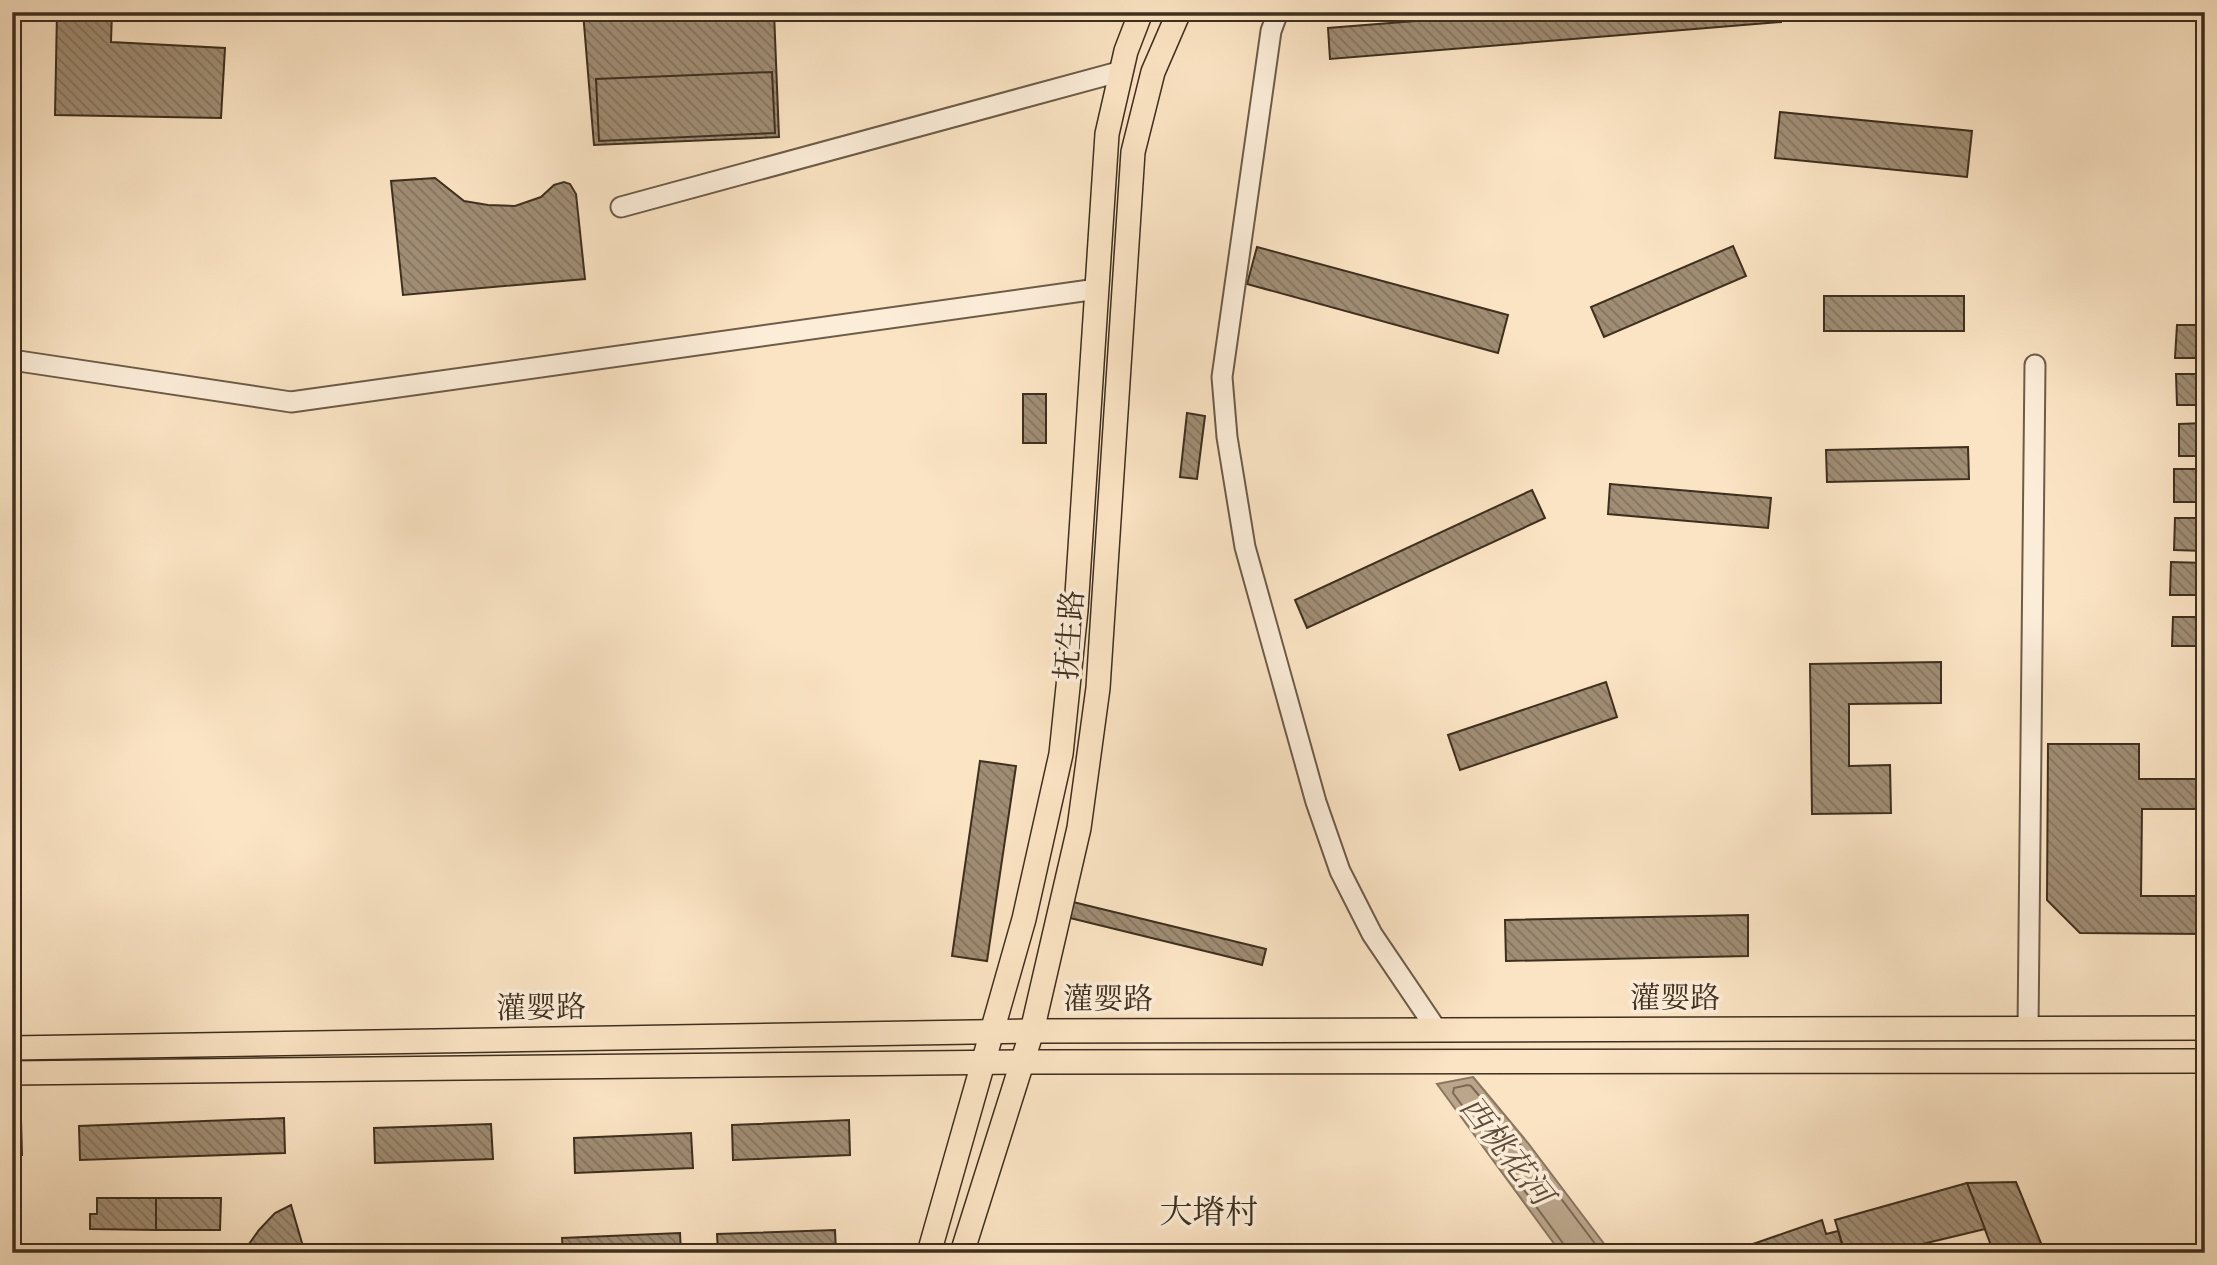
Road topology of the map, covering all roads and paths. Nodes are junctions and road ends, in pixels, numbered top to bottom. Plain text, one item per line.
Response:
1 (1141, 12) edge
2 (1179, 12) edge
3 (1279, 12) edge
4 (1122, 71) junction
5 (621, 207) dead end
6 (1097, 289) junction
7 (12, 360) edge
8 (2035, 365) dead end
9 (2028, 1028) junction
10 (2205, 1028) edge
11 (1437, 1030) junction
12 (1032, 1031) junction
13 (993, 1032) junction
14 (12, 1048) edge
15 (2205, 1061) edge
16 (1022, 1062) junction
17 (984, 1063) junction
18 (12, 1073) edge
19 (929, 1253) edge
20 (962, 1253) edge

1 - 4 main road, 抚生路
2 - 12 main road, 抚生路
3 - 11 street
4 - 5 street
4 - 6 main road, 抚生路
6 - 7 street
6 - 13 main road, 抚生路
8 - 9 street
9 - 10 main road, 灌婴路
9 - 11 main road, 灌婴路
11 - 12 main road, 灌婴路
12 - 13 main road, 灌婴路
12 - 16 main road, 抚生路
13 - 14 main road, 灌婴路
13 - 17 main road, 抚生路
15 - 16 main road, 灌婴路
16 - 17 main road, 灌婴路
16 - 20 main road, 抚生路
17 - 18 main road, 灌婴路
17 - 19 main road, 抚生路

